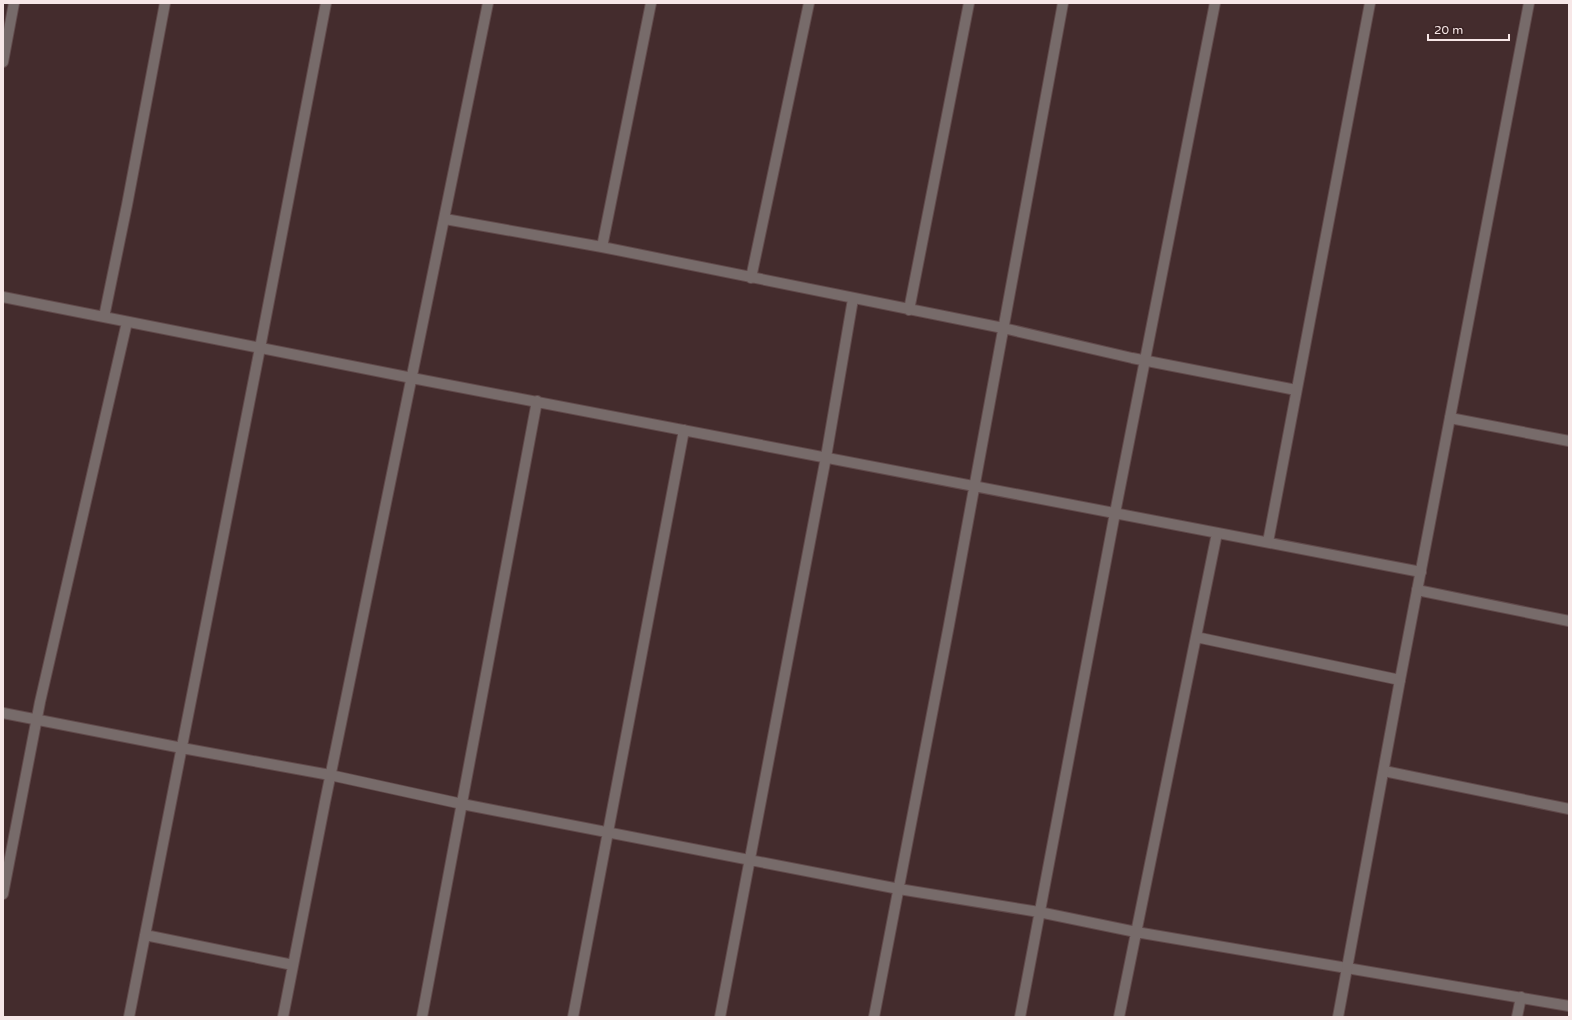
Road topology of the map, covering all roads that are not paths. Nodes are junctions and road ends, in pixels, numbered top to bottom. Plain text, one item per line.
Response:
1 (14, 3) edge
2 (165, 3) edge
3 (326, 3) edge
4 (488, 3) edge
5 (651, 3) edge
6 (809, 3) edge
7 (970, 3) edge
8 (1063, 3) edge
9 (1215, 3) edge
10 (1370, 3) edge
11 (1529, 3) edge
12 (3, 62) edge
13 (445, 219) junction
14 (602, 247) junction
15 (751, 278) junction
16 (3, 297) edge
17 (853, 298) junction
18 (909, 310) junction
19 (104, 317) junction
20 (127, 322) junction
21 (1003, 328) junction
22 (260, 348) junction
23 (1145, 360) junction
24 (412, 378) junction
25 (1296, 390) junction
26 (537, 402) junction
27 (1450, 418) junction
28 (684, 430) junction
29 (1569, 441) edge
30 (826, 457) junction
31 (974, 486) junction
32 (1115, 513) junction
33 (1217, 533) junction
34 (1268, 542) junction
35 (1421, 572) junction
36 (1417, 590) junction
37 (1569, 621) edge
38 (1196, 636) junction
39 (1400, 680) junction
40 (3, 713) edge
41 (37, 719) junction
42 (182, 748) junction
43 (1384, 771) junction
44 (330, 775) junction
45 (462, 804) junction
46 (1569, 809) edge
47 (608, 832) junction
48 (750, 860) junction
49 (899, 889) junction
50 (3, 894) edge
51 (1039, 912) junction
52 (1136, 932) junction
53 (145, 935) junction
54 (293, 965) junction
55 (1347, 968) junction
56 (1521, 998) junction
57 (1569, 1006) edge
58 (129, 1017) edge
59 (283, 1017) edge
60 (422, 1017) edge
61 (573, 1017) edge
62 (720, 1017) edge
63 (874, 1017) edge
64 (1020, 1017) edge
65 (1119, 1017) edge
66 (1338, 1017) edge
67 (1517, 1017) edge

1 - 12 street
2 - 19 street
3 - 22 street
4 - 13 street
5 - 14 street
6 - 15 street
7 - 18 street
8 - 21 street
9 - 23 street
10 - 25 street
11 - 27 street
13 - 14 street
13 - 24 street
14 - 15 street
15 - 17 street
16 - 19 street
17 - 18 street
17 - 30 street
18 - 21 street
19 - 20 street
20 - 22 street
20 - 41 street
21 - 23 street
21 - 31 street
22 - 24 street
22 - 42 street
23 - 25 street
23 - 32 street
24 - 26 street
24 - 44 street
25 - 34 street
26 - 28 street
26 - 45 street
27 - 29 street
27 - 35 street
28 - 30 street
28 - 47 street
30 - 31 street
30 - 48 street
31 - 32 street
31 - 49 street
32 - 33 street
32 - 51 street
33 - 34 street
33 - 38 street
34 - 35 street
35 - 36 street
36 - 37 street
36 - 39 street
38 - 39 street
38 - 52 street
39 - 43 street
40 - 41 street
41 - 42 street
41 - 50 street
42 - 44 street
42 - 53 street
43 - 46 street
43 - 55 street
44 - 45 street
44 - 54 street
45 - 47 street
45 - 60 street
47 - 48 street
47 - 61 street
48 - 49 street
48 - 62 street
49 - 51 street
49 - 63 street
51 - 52 street
51 - 64 street
52 - 55 street
52 - 65 street
53 - 54 street
53 - 58 street
54 - 59 street
55 - 56 street
55 - 66 street
56 - 57 street
56 - 67 street

